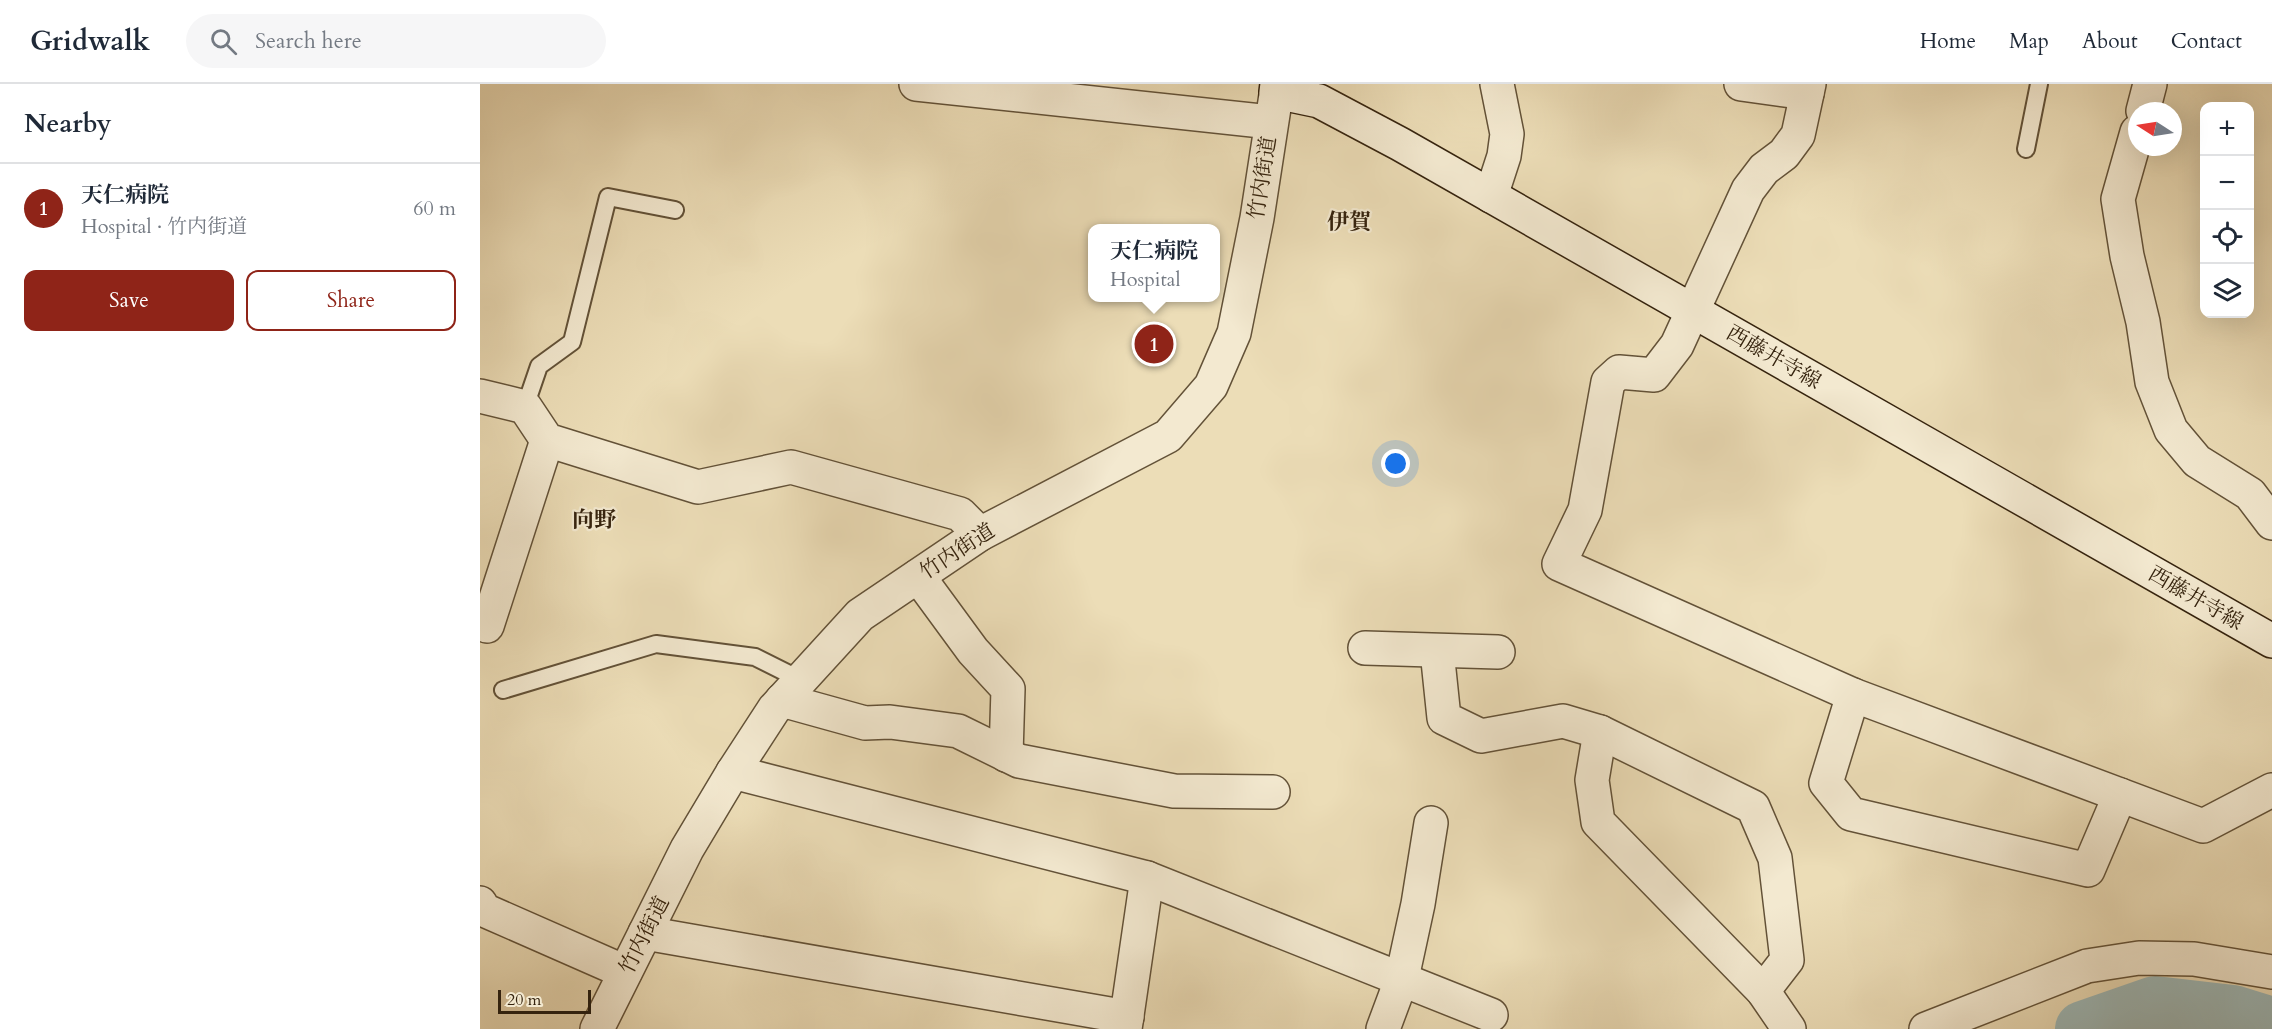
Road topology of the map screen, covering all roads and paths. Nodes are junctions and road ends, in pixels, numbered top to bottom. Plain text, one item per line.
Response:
1 (916, 84) edge
2 (1497, 84) edge
3 (1741, 84) edge
4 (2039, 84) edge
5 (2150, 84) edge
6 (1808, 89) edge
7 (1066, 92) edge
8 (1275, 99) edge
9 (2145, 102) edge
10 (2026, 149) dead end
11 (2130, 156) edge
12 (1491, 196) junction
13 (675, 210) dead end
14 (1692, 310) junction
15 (480, 396) edge
16 (525, 407) junction
17 (547, 440) junction
18 (2272, 524) edge
19 (980, 534) junction
20 (918, 576) junction
21 (480, 617) edge
22 (2272, 641) edge
23 (1365, 648) dead end
24 (1437, 651) junction
25 (1498, 652) dead end
26 (503, 690) dead end
27 (792, 690) junction
28 (1853, 695) junction
29 (1600, 732) junction
30 (1006, 755) junction
31 (733, 772) junction
32 (2272, 790) edge
33 (1273, 792) dead end
34 (2120, 795) junction
35 (1431, 823) dead end
36 (1147, 878) junction
37 (480, 903) edge
38 (645, 933) junction
39 (625, 972) junction
40 (2272, 972) edge
41 (1402, 978) junction
42 (1763, 991) junction
43 (1491, 1015) dead end
44 (1126, 1023) edge
45 (597, 1029) edge
46 (1383, 1029) edge
47 (1789, 1029) edge
48 (1926, 1029) edge

1 - 7 street, 西藤井寺線
2 - 12 street
3 - 6 street
4 - 10 lane
5 - 9 street
6 - 14 street
7 - 8 street, 西藤井寺線
8 - 12 street, 西藤井寺線
8 - 19 street, 竹内街道
11 - 18 street
12 - 14 street, 西藤井寺線
13 - 16 lane
14 - 22 street, 西藤井寺線
14 - 28 street
15 - 16 street
16 - 17 street
17 - 19 street
17 - 21 street
19 - 20 street, 竹内街道
20 - 27 street, 竹内街道
20 - 30 street
23 - 24 street
24 - 25 street
24 - 29 street
26 - 27 lane
27 - 30 street
27 - 31 street, 竹内街道
28 - 34 street
28 - 34 street
29 - 42 street
29 - 42 street
30 - 33 street
31 - 36 street
31 - 38 street, 竹内街道
32 - 34 street
35 - 41 street
36 - 41 street
36 - 44 street
37 - 39 street
38 - 39 street, 竹内街道
38 - 44 street
39 - 45 street, 竹内街道
40 - 48 street
41 - 43 street
41 - 46 street
42 - 47 street

